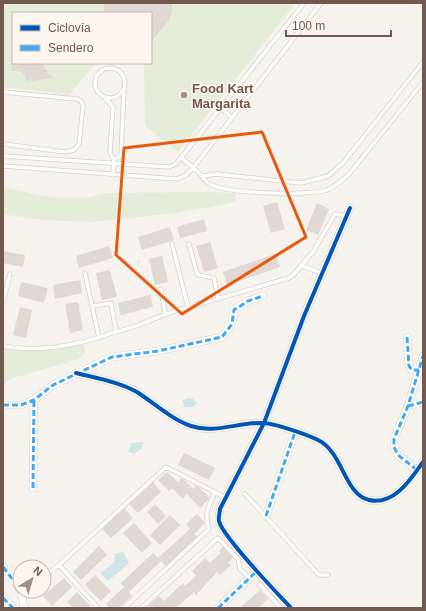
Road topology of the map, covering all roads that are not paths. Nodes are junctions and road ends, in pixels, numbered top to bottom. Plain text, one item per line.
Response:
1 (304, 3) edge
2 (320, 3) edge
3 (423, 62) edge
4 (423, 82) edge
5 (124, 88) junction
6 (3, 92) edge
7 (104, 97) junction
8 (221, 108) junction
9 (231, 117) junction
10 (3, 144) edge
11 (3, 156) edge
12 (181, 158) junction
13 (114, 162) junction
14 (3, 166) edge
15 (193, 168) junction
16 (112, 175) junction
17 (203, 176) junction
18 (350, 208) dead end
19 (346, 216) junction
20 (172, 244) dead end
21 (189, 244) dead end
22 (303, 266) junction
23 (85, 273) dead end
24 (321, 273) junction
25 (10, 274) dead end
26 (161, 289) dead end
27 (263, 296) dead end
28 (218, 298) junction
29 (3, 302) edge
30 (196, 305) dead end
31 (93, 306) junction
32 (165, 313) junction
33 (116, 332) junction
34 (407, 337) dead end
35 (98, 338) junction
36 (3, 346) edge
37 (423, 356) edge
38 (419, 370) junction
39 (76, 372) junction
40 (34, 400) junction
41 (423, 402) edge
42 (3, 405) edge
43 (408, 406) junction
44 (264, 423) junction
45 (295, 432) junction
46 (423, 462) edge
47 (417, 470) junction
48 (33, 488) dead end
49 (215, 492) junction
50 (245, 494) dead end
51 (226, 498) junction
52 (266, 516) junction
53 (58, 565) junction
54 (3, 567) edge
55 (52, 570) edge
56 (258, 571) junction
57 (328, 575) dead end
58 (12, 578) edge
59 (249, 579) junction
60 (259, 584) dead end
61 (3, 598) edge
62 (281, 604) edge
63 (13, 608) edge
64 (98, 608) edge
65 (124, 608) edge
66 (141, 608) edge
67 (218, 608) edge
68 (290, 608) edge

1 - 8 lane
2 - 9 lane
3 - 17 lane
4 - 17 lane
5 - 7 lane
5 - 7 lane
5 - 13 lane
6 - 10 lane
7 - 13 lane
8 - 9 lane
8 - 12 lane
9 - 15 lane
11 - 13 lane
12 - 13 lane
12 - 15 lane
13 - 16 lane
14 - 16 lane
15 - 16 lane
15 - 17 lane
18 - 19 street
19 - 22 lane
19 - 24 street
20 - 32 lane
21 - 28 lane
22 - 24 lane
22 - 28 lane
23 - 31 lane
24 - 44 street
25 - 29 lane
26 - 32 lane
27 - 39 street
28 - 30 lane
31 - 33 lane
31 - 35 lane
32 - 33 lane
33 - 35 lane
34 - 38 street
35 - 36 lane
37 - 38 street
38 - 43 street
39 - 40 street
39 - 44 street
40 - 42 street
40 - 48 street
41 - 43 street
43 - 47 street
44 - 45 street
44 - 51 street
45 - 47 street
45 - 52 street
46 - 47 street
49 - 51 lane
49 - 53 lane
49 - 65 lane
50 - 52 lane
51 - 56 street
52 - 57 lane
53 - 55 lane
53 - 64 lane
54 - 58 street
56 - 59 street
56 - 62 street
59 - 66 lane
59 - 67 street
60 - 62 lane
61 - 63 street
62 - 68 street

